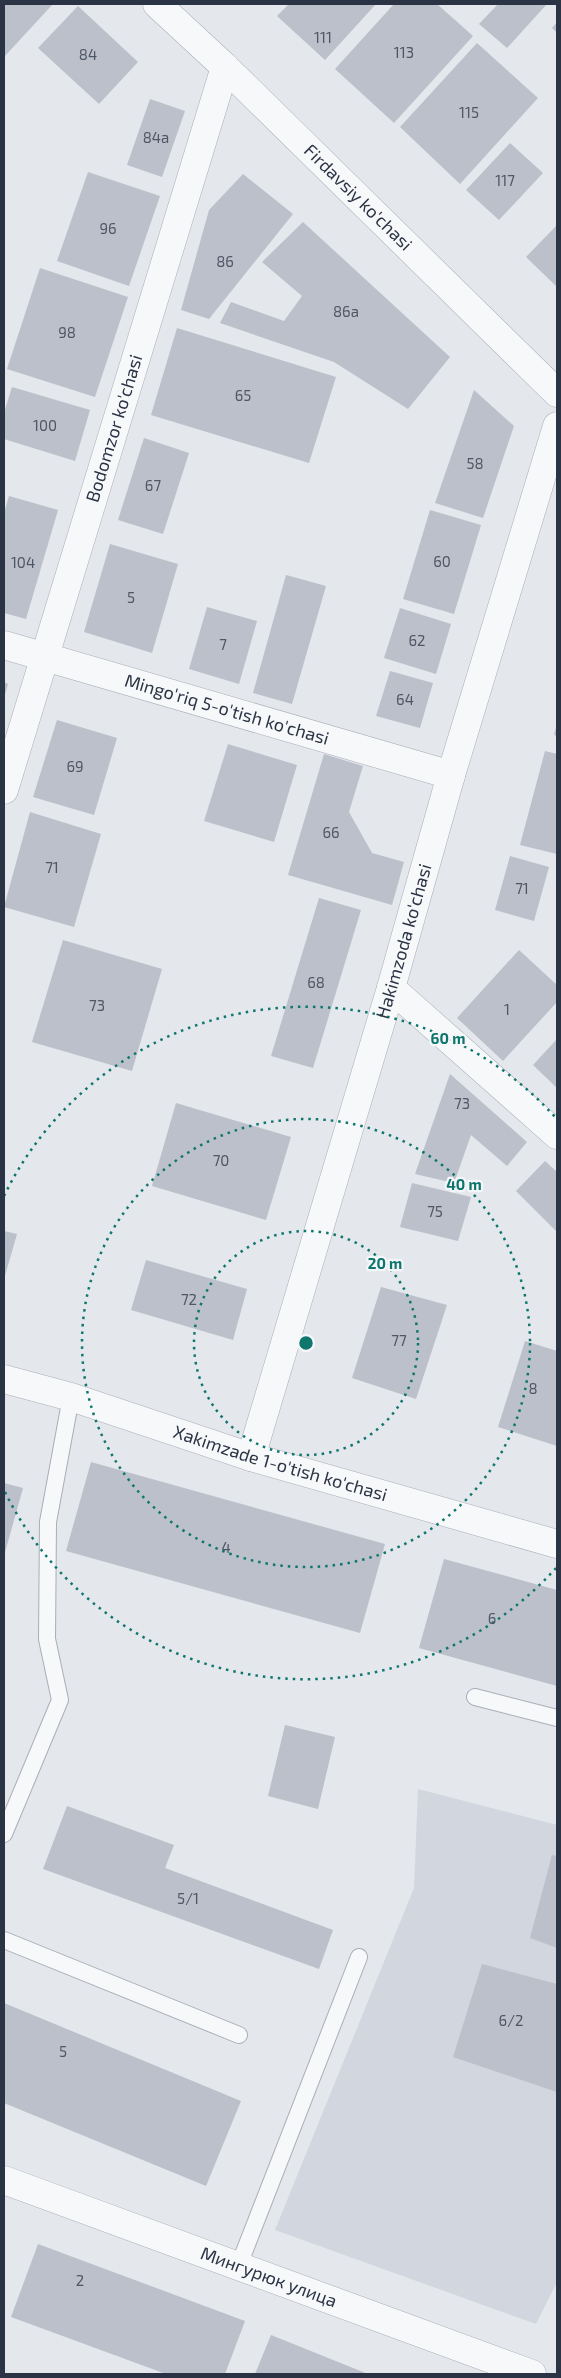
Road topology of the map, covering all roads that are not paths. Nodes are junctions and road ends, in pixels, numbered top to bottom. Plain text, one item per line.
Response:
1 (157, 4) edge
2 (225, 67) junction
3 (557, 392) edge
4 (557, 426) edge
5 (4, 645) edge
6 (45, 657) junction
7 (451, 775) junction
8 (4, 790) edge
9 (391, 988) junction
10 (556, 1132) edge
11 (4, 1379) edge
12 (71, 1397) junction
13 (251, 1457) junction
14 (557, 1544) edge
15 (475, 1697) dead end
16 (557, 1718) edge
17 (4, 1834) edge
18 (4, 1940) edge
19 (360, 1957) dead end
20 (239, 2035) dead end
21 (4, 2182) edge
22 (239, 2265) junction
23 (532, 2374) edge

1 - 2 street, Firdavsiy ko'chasi
2 - 3 street, Firdavsiy ko'chasi
2 - 6 street, Bodomzor ko'chasi
4 - 7 street, Hakimzoda ko'chasi
5 - 6 street, Mingo'riq 5-o'tish ko'chasi
6 - 7 street, Mingo'riq 5-o'tish ko'chasi
6 - 8 street, Bodomzor ko'chasi
7 - 9 street, Hakimzoda ko'chasi
9 - 10 street
9 - 13 street, Hakimzoda ko'chasi
11 - 12 street, Xakimzade 1-o'tish ko'chasi
12 - 13 street, Xakimzade 1-o'tish ko'chasi
12 - 17 lane
13 - 14 street, Xakimzade 1-o'tish ko'chasi
15 - 16 lane
18 - 20 lane
19 - 22 lane
21 - 22 street, Мингурюк улица
22 - 23 street, Мингурюк улица

